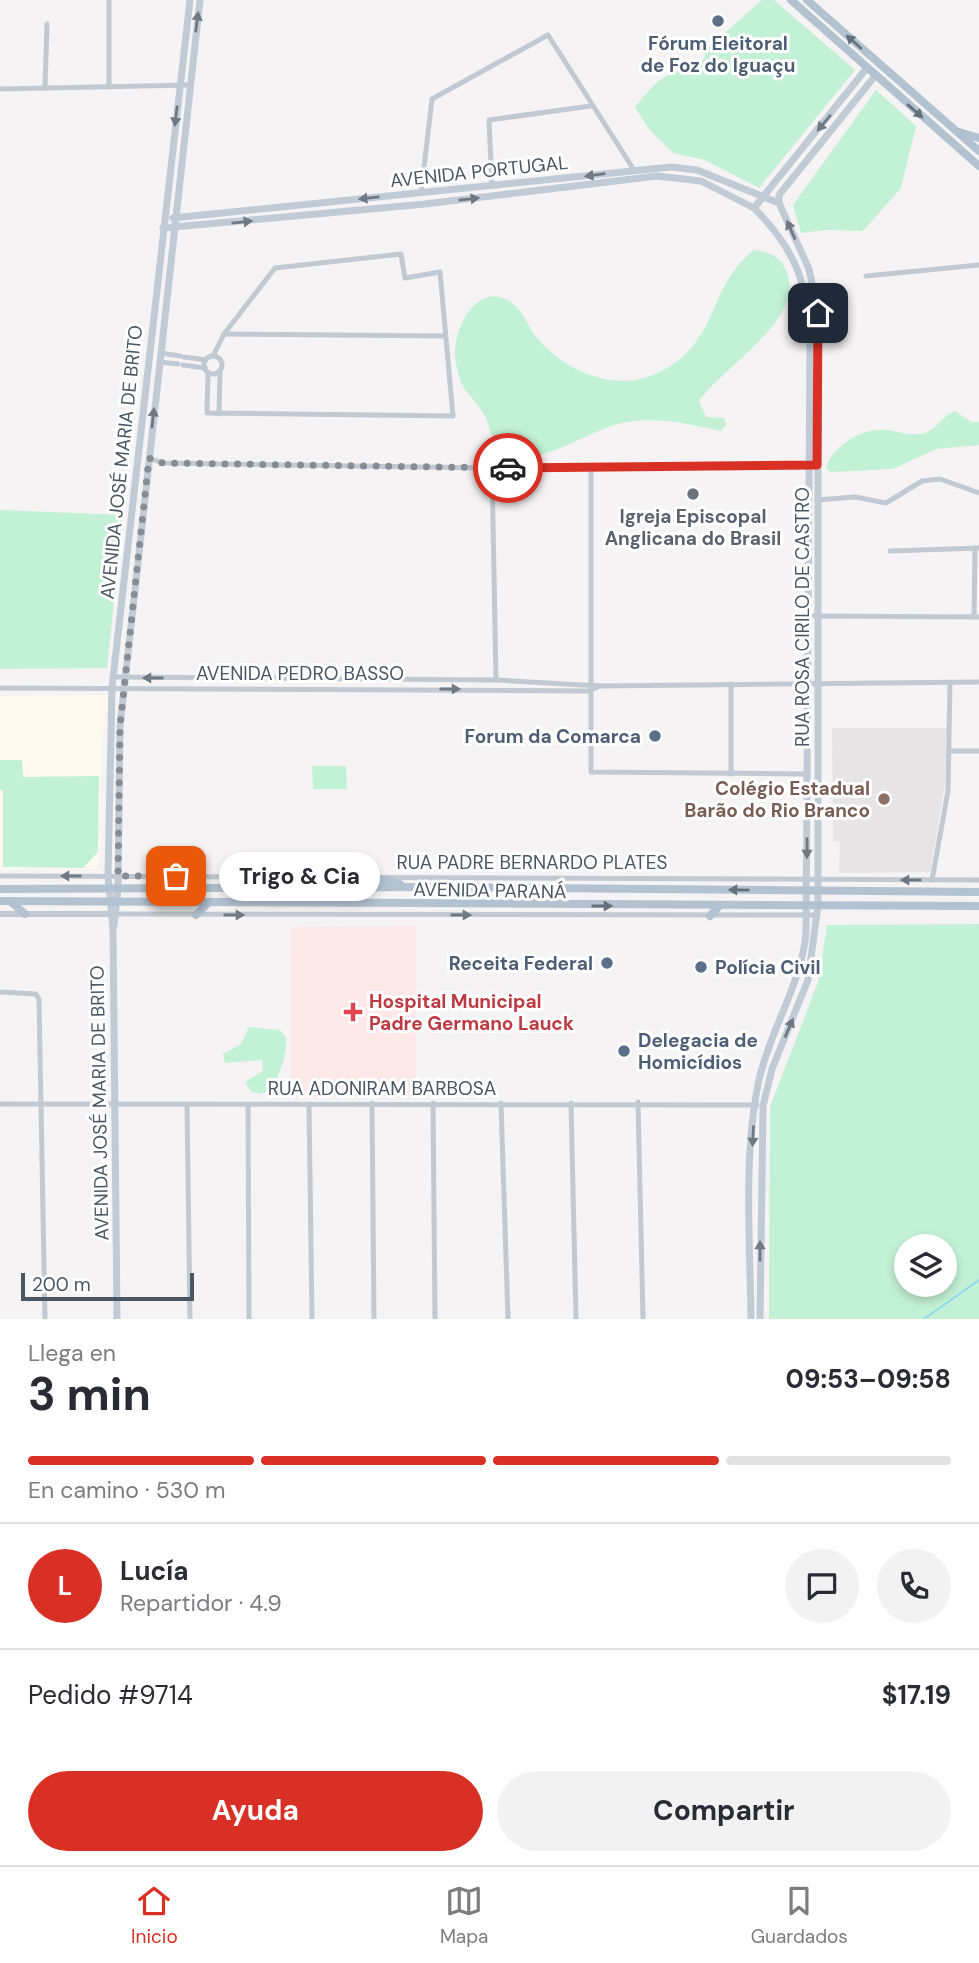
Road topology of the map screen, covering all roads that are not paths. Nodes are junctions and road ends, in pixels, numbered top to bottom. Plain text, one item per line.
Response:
1 (109, 0) edge
2 (190, 0) edge
3 (200, 0) edge
4 (790, 0) edge
5 (807, 0) edge
6 (47, 24) dead end
7 (866, 69) junction
8 (875, 76) junction
9 (109, 85) junction
10 (180, 85) junction
11 (190, 85) junction
12 (45, 87) junction
13 (0, 89) edge
14 (591, 106) junction
15 (957, 132) junction
16 (979, 138) edge
17 (979, 151) edge
18 (974, 158) edge
19 (979, 166) edge
20 (634, 170) junction
21 (492, 186) junction
22 (421, 193) junction
23 (762, 197) junction
24 (779, 203) junction
25 (754, 208) junction
26 (164, 217) junction
27 (176, 218) junction
28 (163, 228) junction
29 (174, 229) junction
30 (979, 265) edge
31 (809, 269) junction
32 (800, 273) junction
33 (866, 276) dead end
34 (224, 334) junction
35 (446, 336) junction
36 (814, 340) junction
37 (161, 354) junction
38 (213, 356) junction
39 (183, 357) junction
40 (206, 360) junction
41 (160, 362) junction
42 (182, 365) junction
43 (206, 370) junction
44 (220, 371) junction
45 (219, 414) junction
46 (149, 458) junction
47 (813, 465) junction
48 (591, 467) junction
49 (492, 468) junction
50 (979, 493) edge
51 (817, 500) junction
52 (977, 548) edge
53 (890, 551) dead end
54 (808, 595) junction
55 (817, 595) junction
56 (807, 616) junction
57 (817, 616) junction
58 (976, 617) edge
59 (114, 677) junction
60 (125, 678) junction
61 (496, 680) junction
62 (950, 682) junction
63 (979, 682) edge
64 (807, 683) junction
65 (818, 683) junction
66 (588, 684) junction
67 (731, 684) junction
68 (600, 686) junction
69 (112, 687) junction
70 (0, 688) edge
71 (124, 689) junction
72 (589, 691) junction
73 (951, 751) junction
74 (979, 751) edge
75 (731, 774) junction
76 (807, 774) junction
77 (108, 784) junction
78 (120, 787) junction
79 (0, 876) edge
80 (108, 876) junction
81 (118, 876) junction
82 (374, 877) junction
83 (807, 879) junction
84 (817, 879) junction
85 (932, 880) junction
86 (979, 880) edge
87 (413, 887) junction
88 (435, 887) junction
89 (456, 887) junction
90 (0, 889) edge
91 (108, 889) junction
92 (118, 889) junction
93 (807, 891) junction
94 (817, 891) junction
95 (979, 892) edge
96 (5, 901) edge
97 (113, 901) junction
98 (209, 902) junction
99 (435, 905) junction
100 (456, 905) junction
101 (720, 905) junction
102 (979, 906) edge
103 (807, 910) junction
104 (818, 910) junction
105 (0, 914) edge
106 (25, 914) junction
107 (113, 914) junction
108 (196, 915) junction
109 (710, 916) junction
110 (0, 992) edge
111 (638, 1102) junction
112 (372, 1103) junction
113 (433, 1103) junction
114 (501, 1103) junction
115 (571, 1103) junction
116 (0, 1104) edge
117 (42, 1104) junction
118 (114, 1104) junction
119 (187, 1104) junction
120 (248, 1104) junction
121 (309, 1104) junction
122 (759, 1105) junction
123 (45, 1319) edge
124 (117, 1319) edge
125 (190, 1319) edge
126 (249, 1319) edge
127 (312, 1319) edge
128 (374, 1319) edge
129 (435, 1319) edge
130 (508, 1319) edge
131 (576, 1319) edge
132 (643, 1319) edge
133 (751, 1319) edge
134 (760, 1319) edge

1 - 9 street
2 - 10 main road, AVENIDA JOSÉ MARIA DE BRITO
11 -> 3 main road, AVENIDA JOSÉ MARIA DE BRITO
4 - 7 main road
15 -> 5 main road
6 - 12 street
7 - 8 main road
7 -> 23 main road
8 -> 18 main road
8 - 24 main road
9 - 10 street
9 - 12 street
10 - 11 street
10 -> 26 main road, AVENIDA JOSÉ MARIA DE BRITO
11 - 27 main road, AVENIDA JOSÉ MARIA DE BRITO
12 - 13 street
14 - 20 street
14 - 21 street
14 - 22 street
15 - 16 main road
15 - 17 main road
18 - 19 main road
20 -> 21 main road, AVENIDA PORTUGAL
20 - 23 main road, AVENIDA PORTUGAL
21 - 22 main road, AVENIDA PORTUGAL
22 -> 27 main road, AVENIDA PORTUGAL
23 - 24 main road, AVENIDA PORTUGAL
23 - 25 main road
31 -> 24 main road
29 -> 25 main road, AVENIDA PORTUGAL
25 - 32 main road, AVENIDA PORTUGAL
26 - 27 main road, AVENIDA PORTUGAL
26 - 28 main road, AVENIDA JOSÉ MARIA DE BRITO
27 - 29 main road, AVENIDA JOSÉ MARIA DE BRITO
28 - 29 main road, AVENIDA PORTUGAL
28 - 59 main road, AVENIDA JOSÉ MARIA DE BRITO
29 - 37 main road, AVENIDA JOSÉ MARIA DE BRITO
30 - 33 street
31 - 32 main road
31 - 36 main road
32 - 36 main road, AVENIDA PORTUGAL
34 - 35 street
34 - 35 street
34 - 38 street
35 - 45 street
36 - 47 main road
37 - 39 street
37 - 41 main road, AVENIDA JOSÉ MARIA DE BRITO
38 - 40 street
38 - 44 street
39 - 40 street
39 - 42 street
40 - 43 street
41 - 42 street
46 -> 41 main road, AVENIDA JOSÉ MARIA DE BRITO
42 - 43 street
43 - 44 street
43 - 45 street
44 - 45 street
46 - 49 street
46 - 60 main road, AVENIDA JOSÉ MARIA DE BRITO
47 - 48 street
47 - 51 main road, RUA ROSA CIRILO DE CASTRO
47 - 54 main road
48 - 49 street
48 - 66 street
49 - 61 street
50 - 51 street
51 - 55 main road, RUA ROSA CIRILO DE CASTRO
52 - 53 street
52 - 58 street
54 - 55 main road
54 - 56 main road
55 - 57 main road, RUA ROSA CIRILO DE CASTRO
56 - 57 street
56 - 64 main road
57 - 58 street
57 - 65 main road, RUA ROSA CIRILO DE CASTRO
59 - 60 street, AVENIDA PEDRO BASSO
59 - 69 main road, AVENIDA JOSÉ MARIA DE BRITO
61 -> 60 street, AVENIDA PEDRO BASSO
60 - 71 main road, AVENIDA JOSÉ MARIA DE BRITO
61 - 66 street, AVENIDA PEDRO BASSO
62 - 63 street, AVENIDA PEDRO BASSO
62 - 65 street, AVENIDA PEDRO BASSO
62 - 73 street
64 - 65 street, AVENIDA PEDRO BASSO
64 - 67 street, AVENIDA PEDRO BASSO
64 - 76 main road
65 - 84 main road, RUA ROSA CIRILO DE CASTRO
66 - 68 street, AVENIDA PEDRO BASSO
66 - 72 street
67 - 68 street, AVENIDA PEDRO BASSO
67 - 75 street
68 - 72 street, AVENIDA PEDRO BASSO
69 - 70 street, AVENIDA PEDRO BASSO
69 - 71 street, AVENIDA PEDRO BASSO
69 - 77 main road, AVENIDA JOSÉ MARIA DE BRITO
71 -> 72 street, AVENIDA PEDRO BASSO
71 - 78 main road, AVENIDA JOSÉ MARIA DE BRITO
72 - 75 street
73 - 74 street
73 - 85 street
75 - 76 street
76 -> 83 main road
77 - 78 main road
77 - 80 main road, AVENIDA JOSÉ MARIA DE BRITO
78 - 81 main road, AVENIDA JOSÉ MARIA DE BRITO
80 -> 79 street, RUA PADRE BERNARDO PLATES
80 - 81 street, RUA PADRE BERNARDO PLATES
80 - 91 main road, AVENIDA JOSÉ MARIA DE BRITO
81 - 82 street, RUA PADRE BERNARDO PLATES
81 - 92 main road, AVENIDA JOSÉ MARIA DE BRITO
82 - 83 street, RUA PADRE BERNARDO PLATES
82 - 87 main road
83 - 84 street, RUA PADRE BERNARDO PLATES
83 - 93 main road
85 -> 84 street, RUA PADRE BERNARDO PLATES
84 - 94 main road, RUA ROSA CIRILO DE CASTRO
85 - 86 street, RUA PADRE BERNARDO PLATES
87 - 88 main road, AVENIDA PARANÁ
87 - 92 main road, AVENIDA PARANÁ
88 - 89 main road, AVENIDA PARANÁ
88 - 99 main road
93 -> 89 main road, AVENIDA PARANÁ
89 - 100 main road
90 - 91 main road, AVENIDA PARANÁ
91 - 92 main road, AVENIDA PARANÁ
91 - 97 main road, AVENIDA JOSÉ MARIA DE BRITO
92 - 97 main road, AVENIDA JOSÉ MARIA DE BRITO
93 - 94 main road, AVENIDA PARANÁ
93 - 103 main road
94 - 95 main road, AVENIDA PARANÁ
94 - 104 main road, RUA ROSA CIRILO DE CASTRO
96 - 97 main road, AVENIDA PARANÁ
96 - 106 main road
97 - 98 main road, AVENIDA PARANÁ
97 - 107 main road, AVENIDA JOSÉ MARIA DE BRITO
98 - 99 main road, AVENIDA PARANÁ
98 - 108 main road
99 - 100 main road, AVENIDA PARANÁ
100 -> 101 main road, AVENIDA PARANÁ
101 - 103 main road, AVENIDA PARANÁ
101 - 109 main road
102 - 104 main road, AVENIDA PARANÁ
103 - 104 main road, AVENIDA PARANÁ
103 - 109 street
103 - 122 main road
122 -> 104 main road, RUA ROSA CIRILO DE CASTRO
105 - 106 street
106 - 107 street
107 - 108 street
107 - 118 main road, AVENIDA JOSÉ MARIA DE BRITO
108 -> 109 street
110 - 117 street
111 - 115 street, RUA ADONIRAM BARBOSA
111 - 122 street, RUA ADONIRAM BARBOSA
111 - 132 street
112 - 113 street, RUA ADONIRAM BARBOSA
112 - 121 street, RUA ADONIRAM BARBOSA
112 - 128 street
113 - 114 street, RUA ADONIRAM BARBOSA
113 - 129 street
114 - 115 street, RUA ADONIRAM BARBOSA
114 - 130 street
115 - 131 street
116 - 117 street, RUA ADONIRAM BARBOSA
117 - 118 street, RUA ADONIRAM BARBOSA
117 - 123 street
118 - 119 street, RUA ADONIRAM BARBOSA
118 - 124 main road, AVENIDA JOSÉ MARIA DE BRITO
119 - 120 street, RUA ADONIRAM BARBOSA
119 - 125 street
120 - 121 street, RUA ADONIRAM BARBOSA
120 - 126 street
121 - 127 street
122 -> 133 main road
134 -> 122 main road

